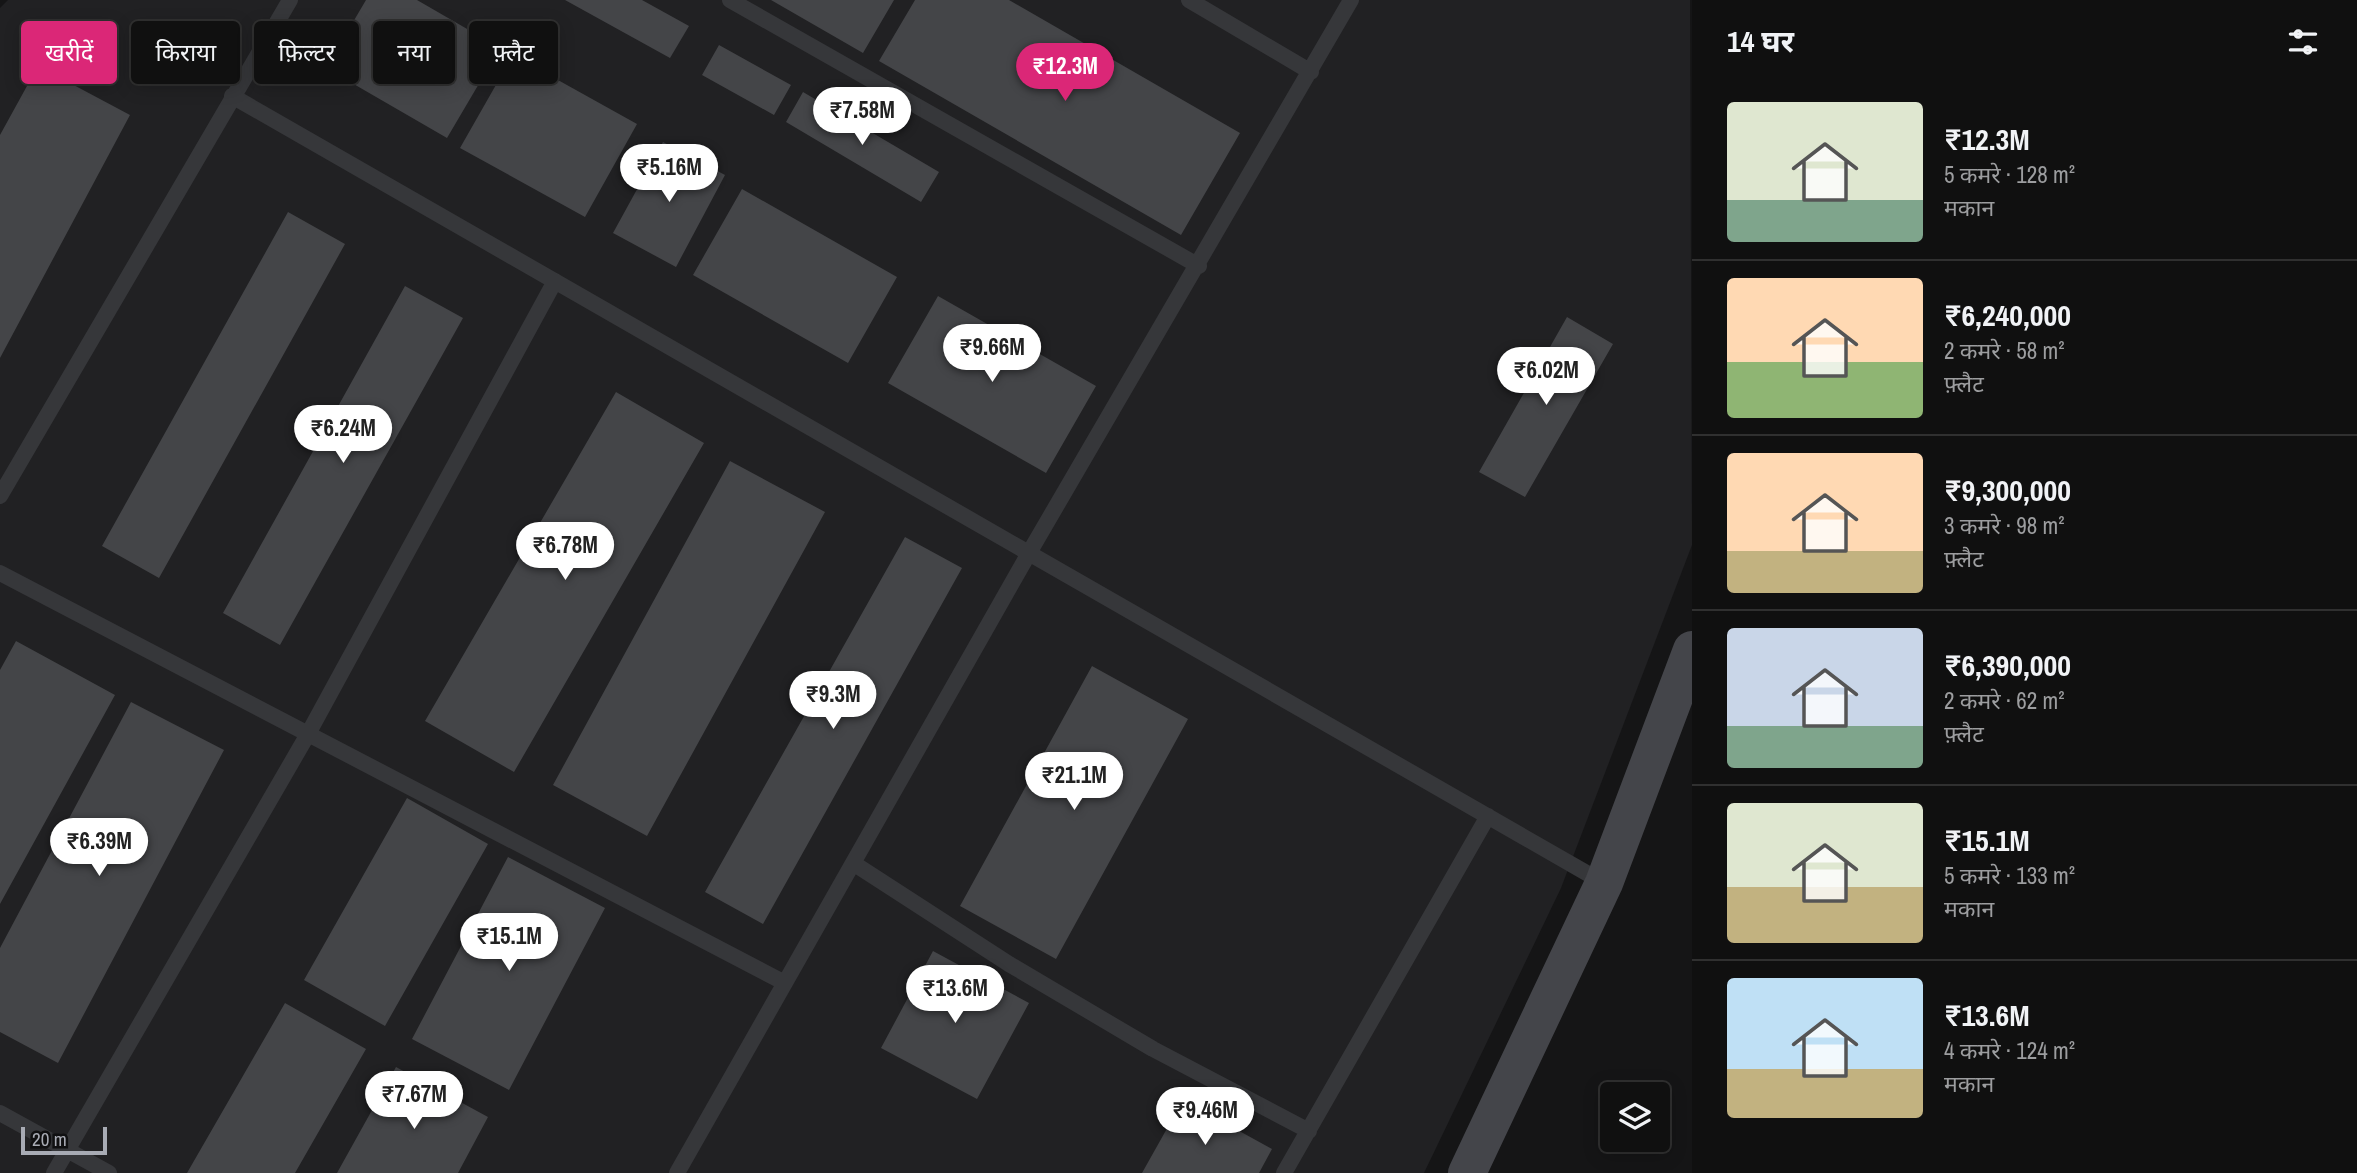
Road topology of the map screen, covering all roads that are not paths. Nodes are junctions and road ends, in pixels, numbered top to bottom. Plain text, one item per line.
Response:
1 (290, 0) edge
2 (730, 0) edge
3 (1189, 0) edge
4 (1351, 0) edge
5 (1311, 72) junction
6 (232, 96) junction
7 (1199, 266) junction
8 (555, 281) junction
9 (0, 496) edge
10 (1029, 553) junction
11 (0, 573) edge
12 (1692, 650) edge
13 (308, 734) junction
14 (1488, 816) junction
15 (853, 863) junction
16 (1604, 883) junction
17 (785, 983) junction
18 (0, 1113) edge
19 (1308, 1131) junction
20 (67, 1150) junction
21 (54, 1173) edge
22 (109, 1173) edge
23 (677, 1173) edge
24 (1284, 1173) edge
25 (1467, 1173) edge

1 - 6 lane
2 - 7 lane
3 - 5 lane
4 - 5 lane
5 - 7 lane
6 - 8 lane
6 - 9 lane
7 - 10 lane
8 - 10 lane
8 - 13 lane
10 - 14 lane
10 - 15 lane
11 - 13 lane
12 - 16 main road
13 - 17 lane
13 - 20 lane
14 - 16 lane
14 - 19 lane
15 - 17 lane
15 - 19 lane
16 - 25 main road
17 - 23 lane
18 - 20 lane
19 - 24 lane
20 - 21 lane
20 - 22 lane

